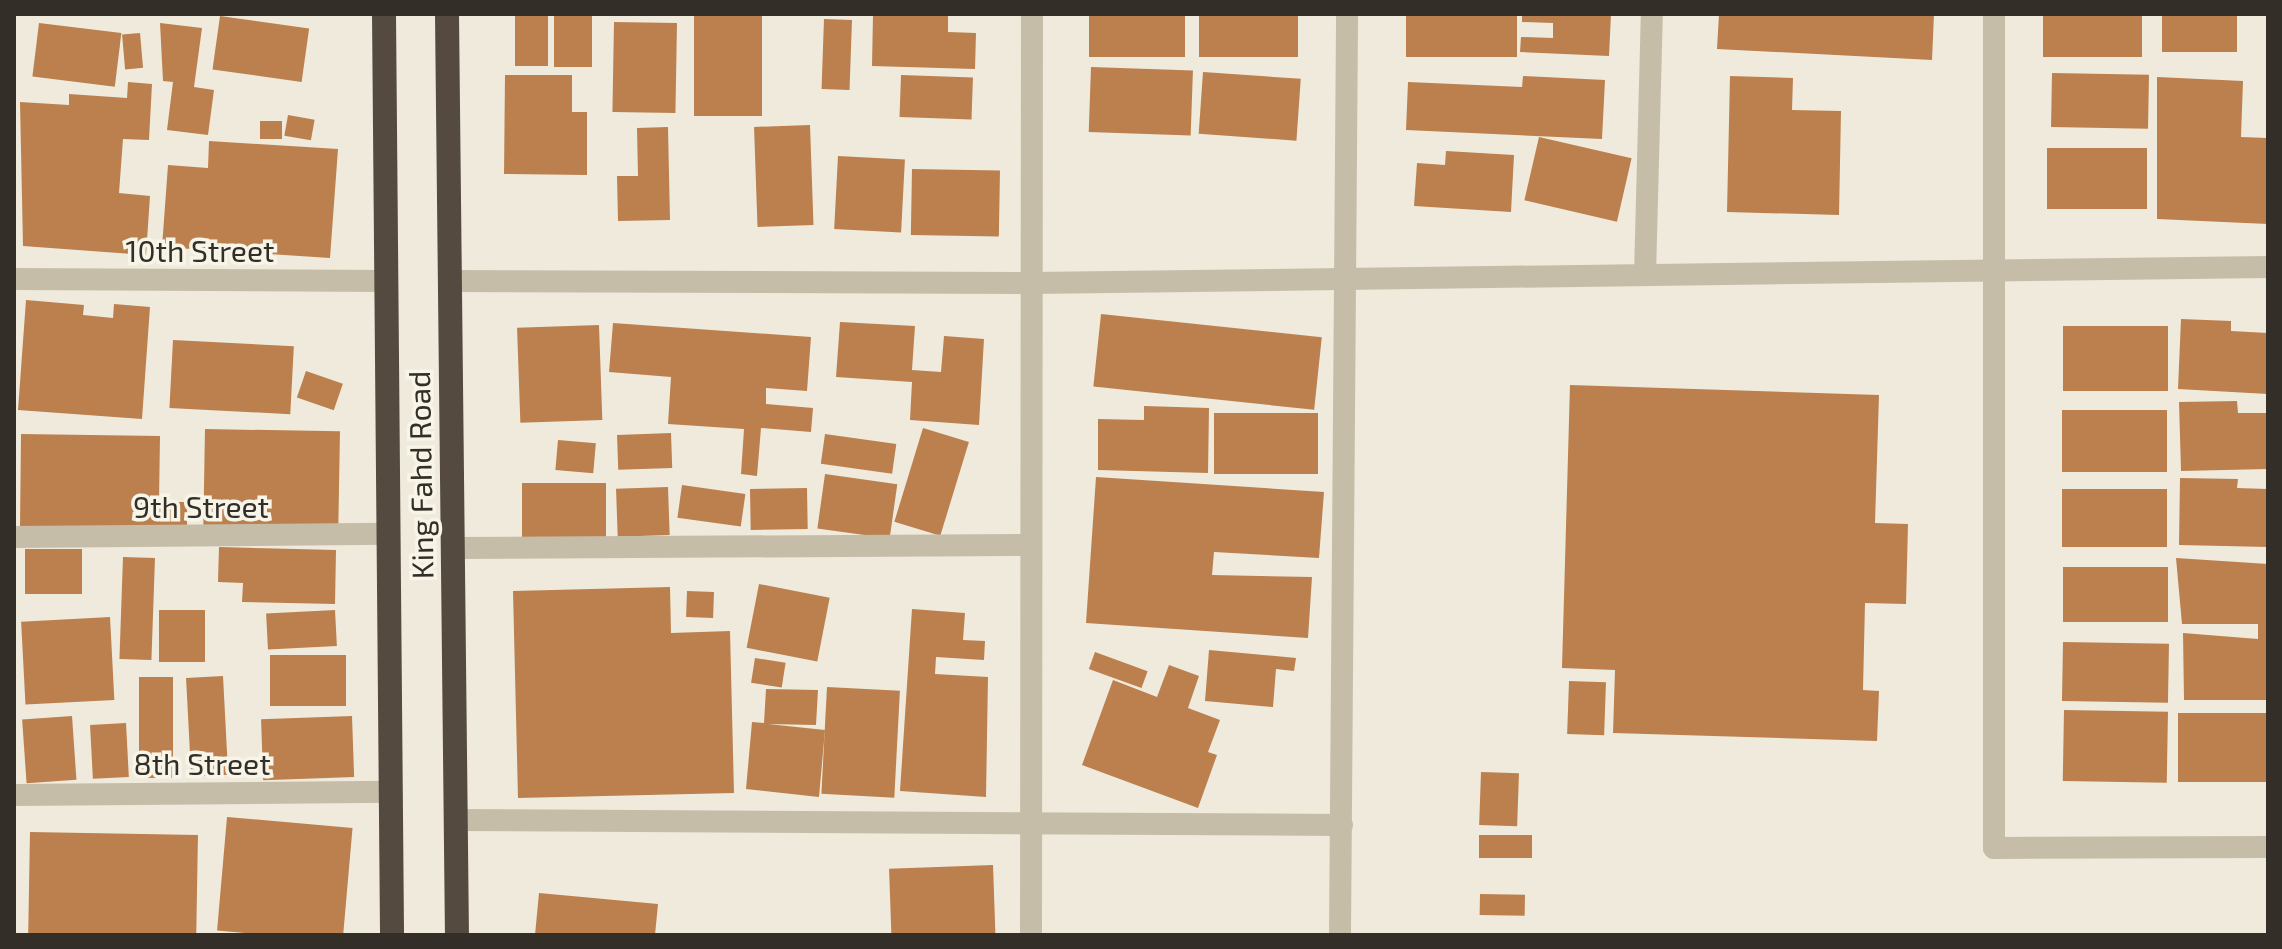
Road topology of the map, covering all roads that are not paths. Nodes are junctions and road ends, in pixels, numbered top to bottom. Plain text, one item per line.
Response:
1 (384, 14) edge
2 (447, 14) edge
3 (1032, 14) edge
4 (1347, 14) edge
5 (1652, 14) edge
6 (1994, 14) edge
7 (2268, 267) edge
8 (1994, 270) junction
9 (1645, 275) junction
10 (14, 279) edge
11 (1348, 279) junction
12 (385, 281) junction
13 (450, 281) junction
14 (1032, 283) junction
15 (388, 534) junction
16 (14, 537) edge
17 (1031, 545) junction
18 (452, 548) junction
19 (391, 792) junction
20 (14, 795) edge
21 (455, 820) junction
22 (1031, 823) junction
23 (1342, 825) junction
24 (2268, 847) edge
25 (392, 935) edge
26 (457, 935) edge
27 (1031, 935) edge
28 (1340, 935) edge

1 - 12 highway, King Fahd Road
2 - 13 highway, King Fahd Road
3 - 14 street
4 - 11 street
5 - 9 street
6 - 8 street
7 - 8 street
8 - 9 street
8 - 24 street
9 - 11 street
10 - 12 street, 10th Street
11 - 14 street
11 - 23 street
12 - 15 highway, King Fahd Road
13 - 14 street
13 - 18 highway, King Fahd Road
14 - 17 street
15 - 16 street, 9th Street
15 - 19 highway, King Fahd Road
17 - 18 street
17 - 22 street
18 - 21 highway, King Fahd Road
19 - 20 street, 8th Street
19 - 25 highway, King Fahd Road
21 - 22 street
21 - 26 highway, King Fahd Road
22 - 23 street
22 - 27 street
23 - 28 street

